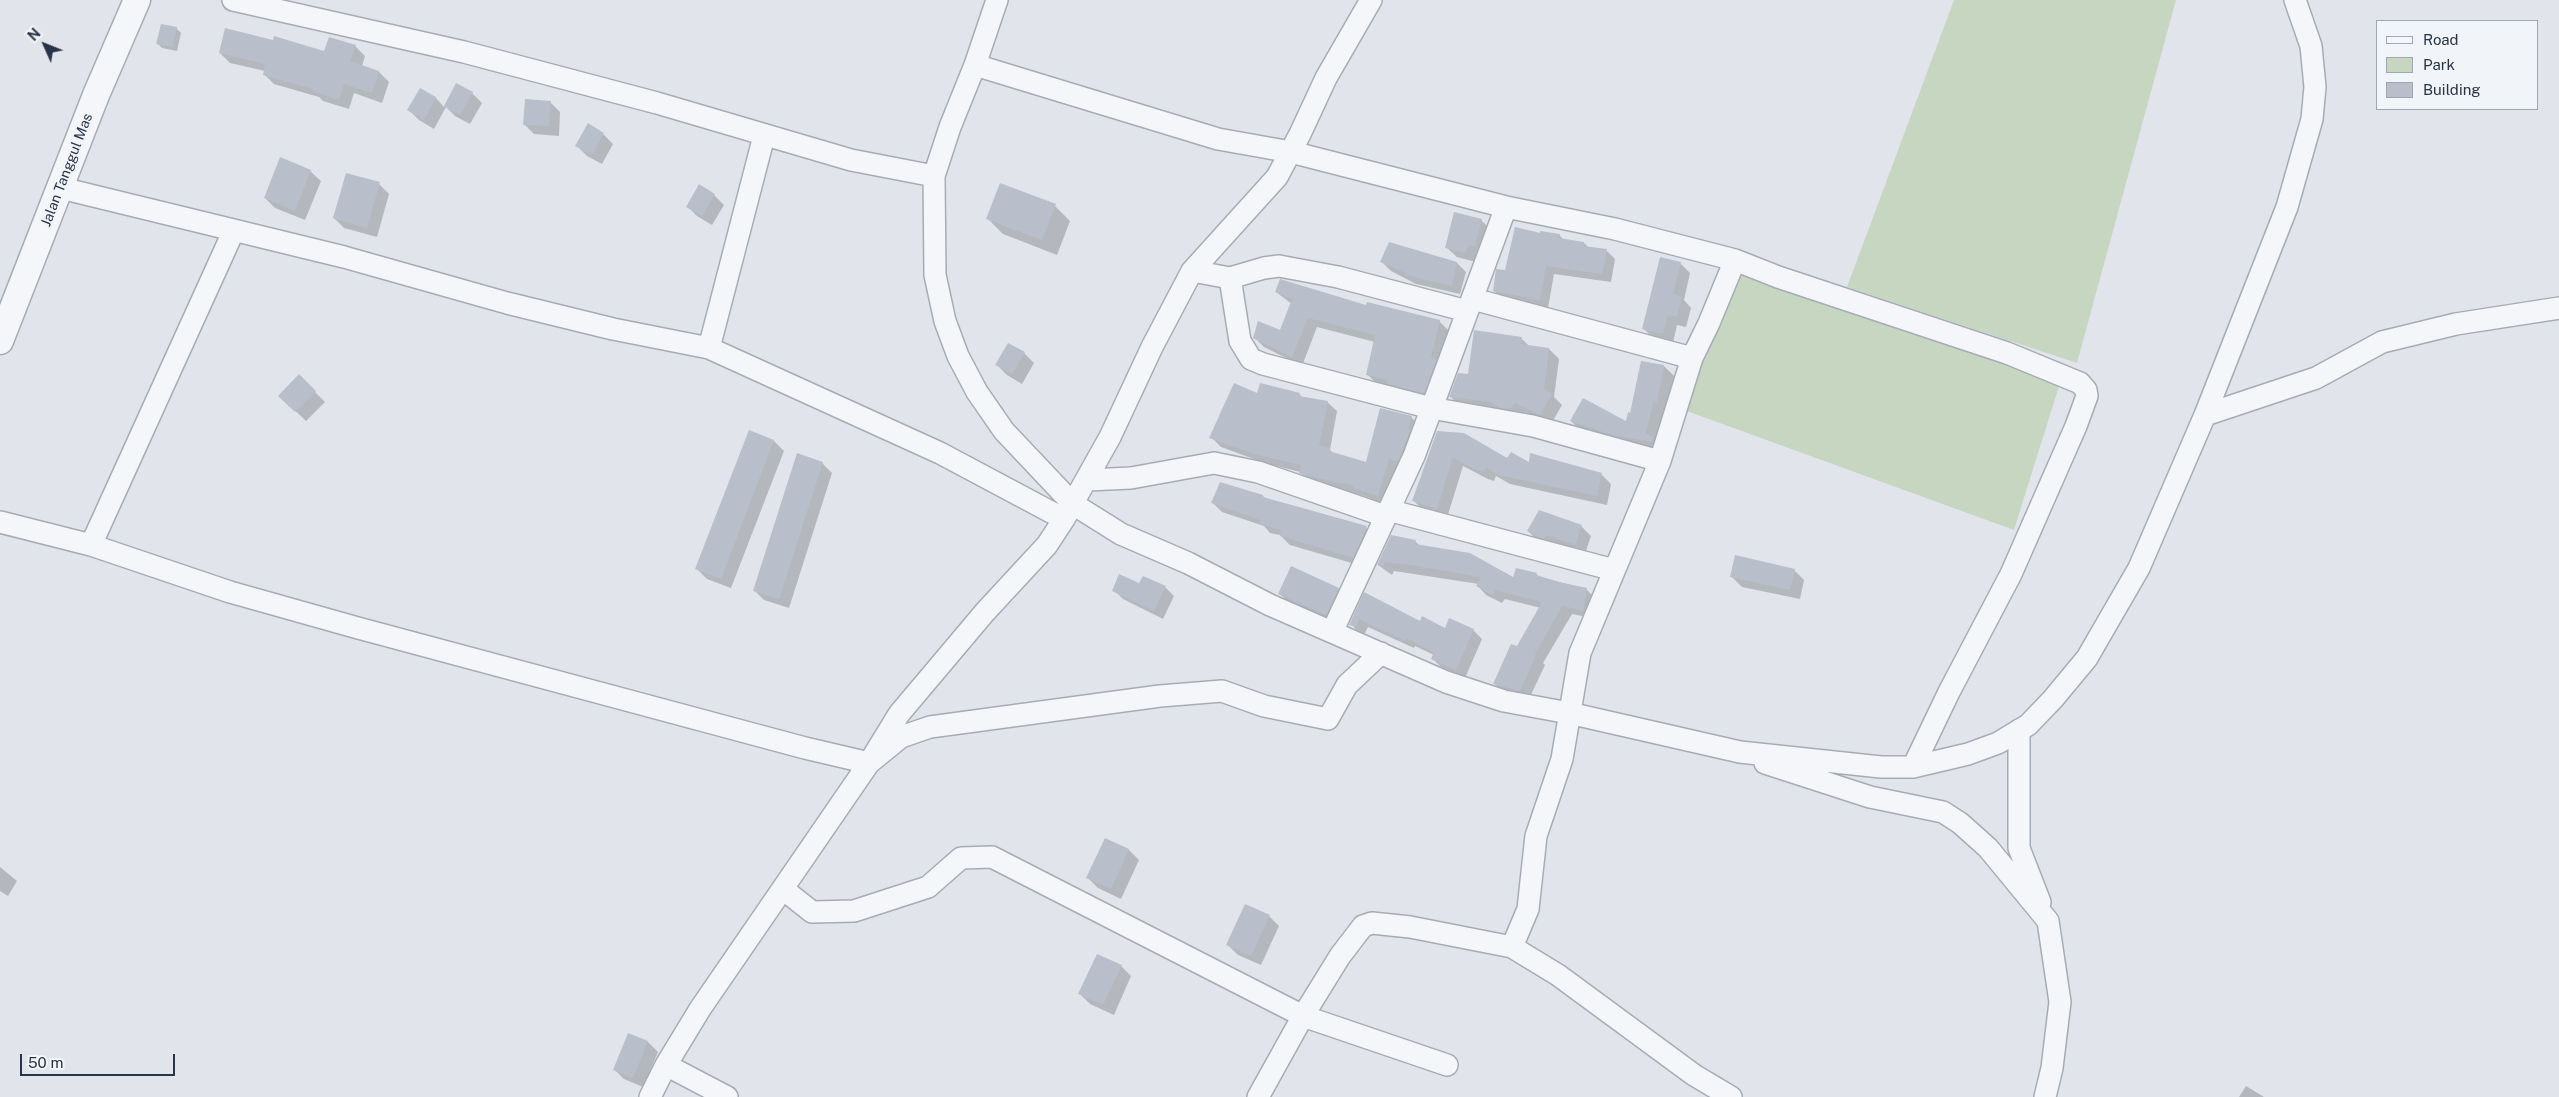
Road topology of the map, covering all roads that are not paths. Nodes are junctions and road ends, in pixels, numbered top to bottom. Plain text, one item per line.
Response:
1 (137, 0) edge
2 (232, 0) edge
3 (997, 0) edge
4 (1371, 0) edge
5 (2295, 0) edge
6 (975, 65) junction
7 (764, 136) junction
8 (1291, 152) junction
9 (934, 176) junction
10 (61, 188) junction
11 (1506, 207) junction
12 (234, 230) junction
13 (1735, 260) junction
14 (1192, 271) junction
15 (1230, 278) junction
16 (1470, 305) junction
17 (2559, 308) edge
18 (0, 341) edge
19 (709, 348) junction
20 (1692, 358) junction
21 (1431, 408) junction
22 (2205, 415) junction
23 (1660, 461) junction
24 (1088, 480) junction
25 (1068, 512) junction
26 (1386, 513) junction
27 (0, 522) edge
28 (91, 545) junction
29 (1614, 570) junction
30 (1332, 632) junction
31 (1381, 653) junction
32 (1568, 713) junction
33 (2019, 730) junction
34 (1740, 752) junction
35 (869, 763) junction
36 (1913, 767) junction
37 (783, 889) junction
38 (2048, 921) junction
39 (1512, 947) junction
40 (1302, 1016) junction
41 (666, 1065) junction
42 (1447, 1065) dead end
43 (650, 1097) edge
44 (727, 1097) edge
45 (1258, 1097) edge
46 (1731, 1097) edge
47 (2045, 1097) edge

1 - 10 street, Jalan Tanggul Mas
2 - 7 street
3 - 6 street
4 - 8 street
5 - 22 street
6 - 8 street
6 - 9 street
7 - 9 street
7 - 19 street
8 - 11 street
8 - 14 street
9 - 25 street
10 - 12 street
10 - 18 street, Jalan Tanggul Mas
11 - 13 street
11 - 16 street
12 - 19 street
12 - 28 street
13 - 20 street
13 - 36 street
14 - 15 street
14 - 24 street
15 - 16 street
15 - 21 street
16 - 20 street
16 - 21 street
17 - 22 street
19 - 25 street
20 - 23 street
21 - 23 street
21 - 26 street
22 - 33 street
23 - 29 street
24 - 25 street
24 - 26 street
25 - 30 street
25 - 35 street
26 - 29 street
26 - 30 street
27 - 28 street
28 - 35 street
29 - 32 street
30 - 31 street
31 - 32 street
31 - 35 street
32 - 34 street
32 - 39 street
33 - 36 street
33 - 38 street
34 - 36 street
34 - 38 street
35 - 37 street
37 - 40 street
37 - 41 street
38 - 47 street
39 - 40 street
39 - 46 street
40 - 42 street
40 - 45 street
41 - 43 street
41 - 44 street

